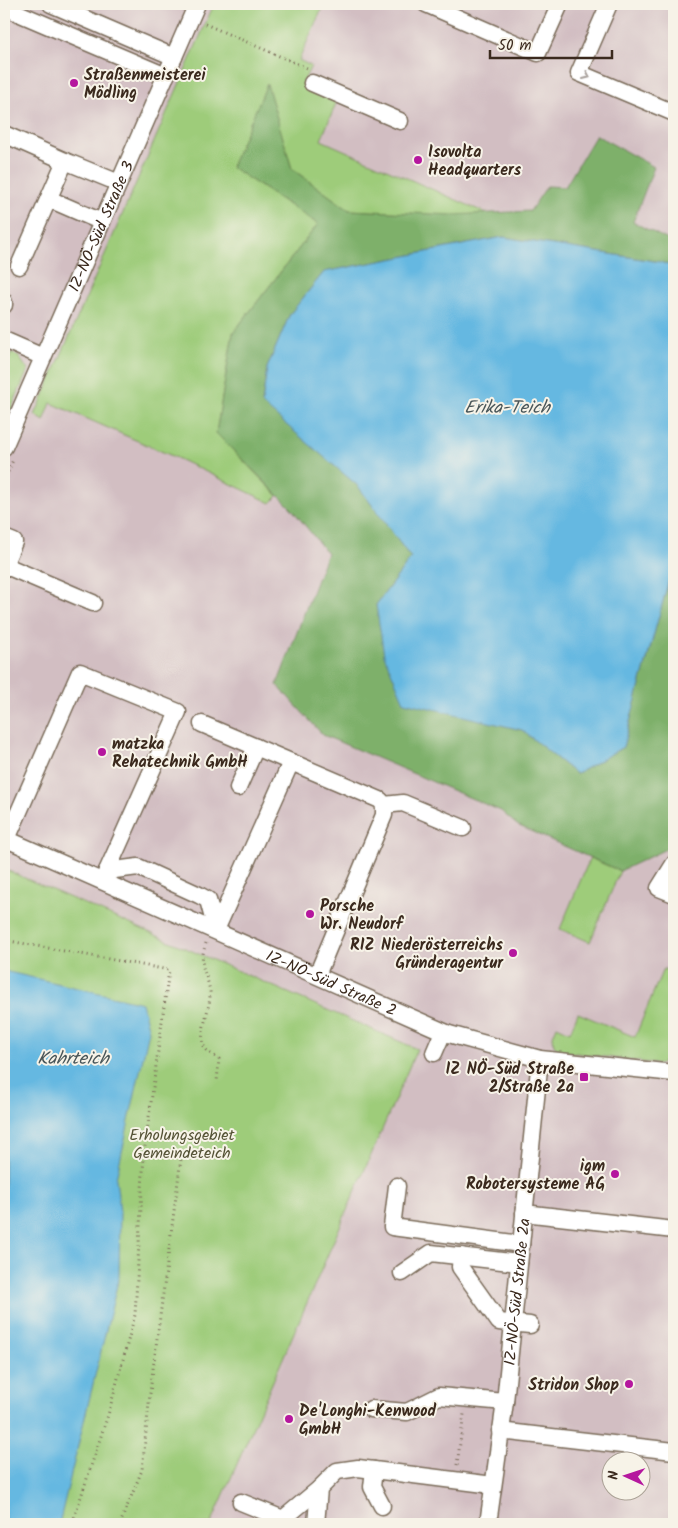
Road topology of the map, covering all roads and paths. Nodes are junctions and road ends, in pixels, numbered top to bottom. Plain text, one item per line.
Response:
1 (51, 4) edge
2 (426, 4) edge
3 (560, 4) edge
4 (609, 4) edge
5 (4, 7) edge
6 (450, 8) edge
7 (194, 11) edge
8 (174, 57) junction
9 (166, 76) junction
10 (310, 76) joint
11 (674, 113) edge
12 (400, 121) dead end
13 (4, 134) edge
14 (66, 161) junction
15 (119, 183) junction
16 (49, 199) junction
17 (102, 222) junction
18 (19, 266) dead end
19 (4, 340) edge
20 (43, 357) junction
21 (4, 447) edge
22 (4, 538) edge
23 (4, 565) edge
24 (93, 603) dead end
25 (202, 724) dead end
26 (256, 746) junction
27 (291, 762) junction
28 (238, 788) dead end
29 (384, 805) junction
30 (463, 828) dead end
31 (5, 838) edge
32 (674, 864) edge
33 (105, 875) junction
34 (674, 894) edge
35 (214, 929) junction
36 (4, 940) edge
37 (317, 975) junction
38 (443, 1032) junction
39 (434, 1053) dead end
40 (540, 1059) junction
41 (674, 1073) edge
42 (217, 1082) dead end
43 (182, 1151) dead end
44 (397, 1186) dead end
45 (524, 1212) junction
46 (674, 1230) edge
47 (521, 1244) junction
48 (461, 1256) junction
49 (519, 1263) junction
50 (402, 1274) dead end
51 (513, 1323) junction
52 (530, 1325) dead end
53 (467, 1399) junction
54 (505, 1402) junction
55 (371, 1409) dead end
56 (500, 1431) junction
57 (674, 1451) edge
58 (374, 1470) junction
59 (455, 1480) junction
60 (493, 1485) junction
61 (319, 1489) junction
62 (241, 1502) dead end
63 (382, 1506) dead end
64 (72, 1524) edge
65 (120, 1524) edge
66 (316, 1524) edge
67 (488, 1524) edge

1 - 8 street
2 - 6 street
3 - 6 street
4 -> 11 street
5 - 9 street
7 - 8 street, IZ-NÖ-Süd Straße 3
7 - 10 path
8 - 9 street, IZ-NÖ-Süd Straße 3
9 - 15 street, IZ-NÖ-Süd Straße 3
10 - 12 street
13 - 14 street
14 - 15 street
14 - 16 street
15 - 17 street, IZ-NÖ-Süd Straße 3
16 - 17 street
16 - 18 street
17 - 20 street, IZ-NÖ-Süd Straße 3
19 - 20 street
20 - 21 street, IZ-NÖ-Süd Straße 3
22 - 23 street
23 - 24 street
25 - 26 street
26 - 27 street
26 - 28 street
27 - 29 street
27 - 35 street
29 - 30 street
29 - 37 street
31 - 33 street, IZ-NÖ-Süd Straße 2
31 - 33 street
32 - 34 street
33 - 35 street, IZ-NÖ-Süd Straße 2
33 - 35 street
35 - 37 street, IZ-NÖ-Süd Straße 2
35 - 42 path
36 - 64 path
37 - 38 street, IZ-NÖ-Süd Straße 2
38 - 39 street
38 - 40 street, IZ-NÖ-Süd Straße 2
40 - 41 street, IZ-NÖ-Süd Straße 2
40 - 45 street, IZ-NÖ-Süd Straße 2a
43 - 65 path
44 - 47 street
45 - 46 street
45 - 47 street, IZ-NÖ-Süd Straße 2a
47 - 49 street, IZ-NÖ-Süd Straße 2a
48 - 49 street
48 - 50 street
48 - 51 street
49 - 51 street, IZ-NÖ-Süd Straße 2a
51 - 52 street
51 - 54 street, IZ-NÖ-Süd Straße 2a
53 - 54 street
53 - 55 street
53 - 59 path
54 - 56 street, IZ-NÖ-Süd Straße 2a
56 - 57 street
56 - 60 street, IZ-NÖ-Süd Straße 2a
58 - 59 street
58 - 61 street
58 - 63 street
59 - 60 street
60 - 67 street, IZ-NÖ-Süd Straße 2a
61 - 62 street
61 - 66 street

